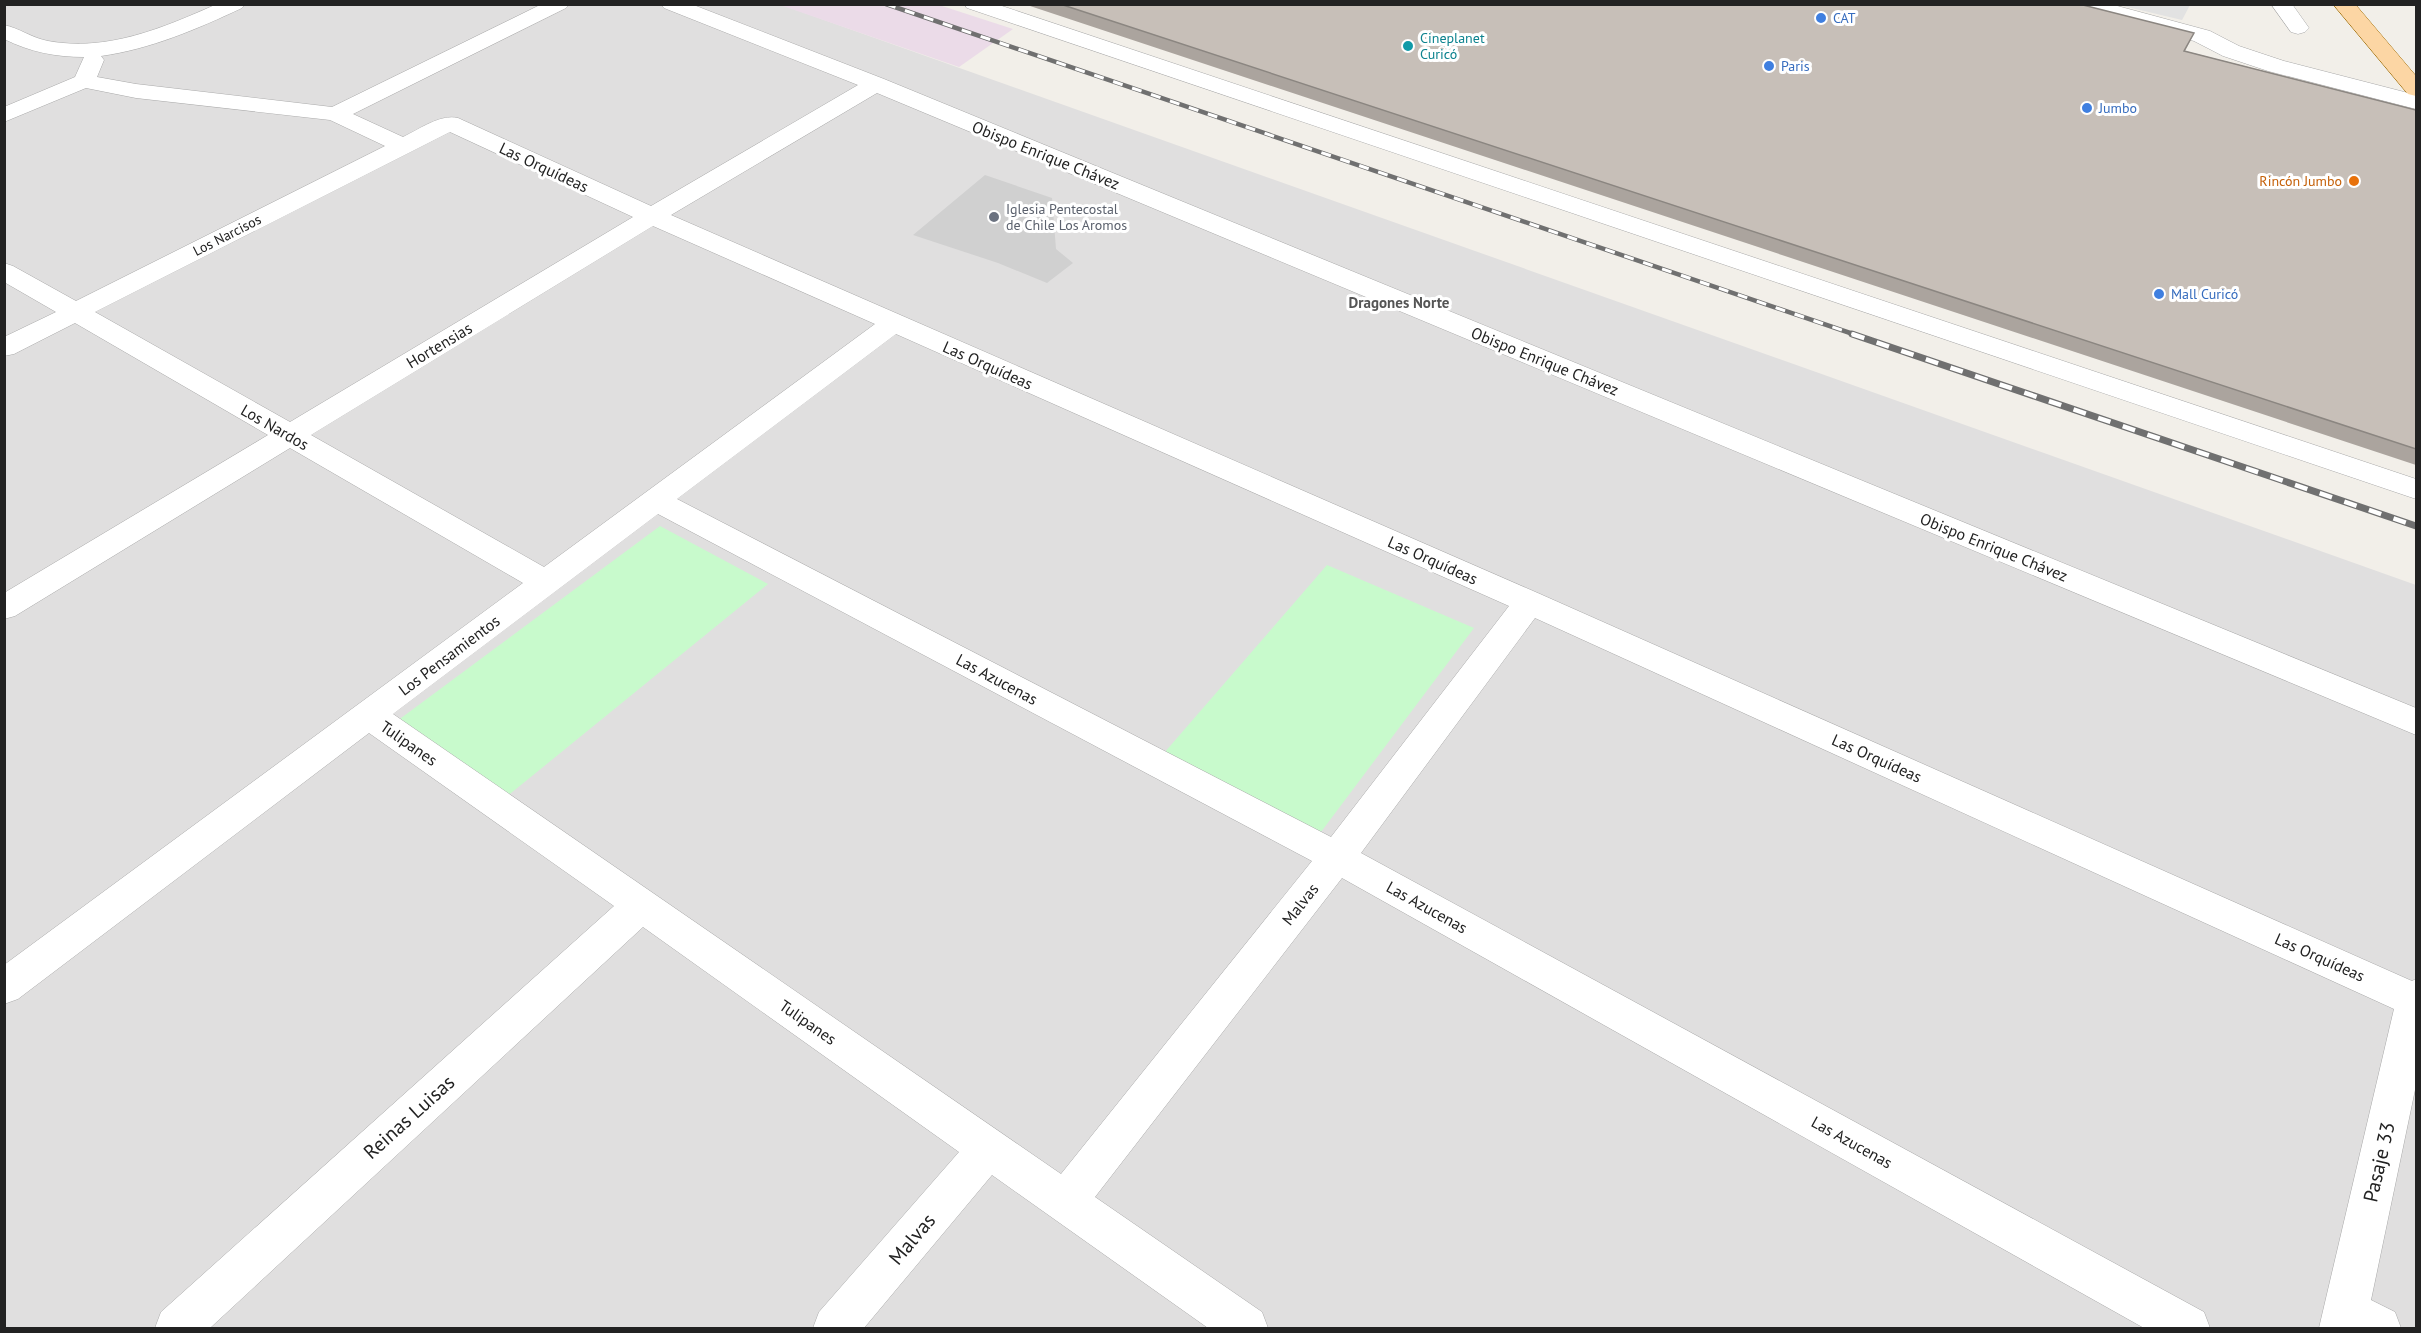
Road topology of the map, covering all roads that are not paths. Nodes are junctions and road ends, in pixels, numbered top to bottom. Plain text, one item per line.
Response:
1 (235, 4) edge
2 (560, 4) edge
3 (671, 4) edge
4 (974, 4) edge
5 (2084, 4) edge
6 (2281, 4) edge
7 (2343, 4) edge
8 (2298, 28) dead end
9 (4, 31) edge
10 (97, 50) junction
11 (84, 81) junction
12 (876, 84) junction
13 (2416, 89) edge
14 (2416, 102) edge
15 (335, 114) junction
16 (4, 115) edge
17 (450, 123) joint
18 (404, 146) junction
19 (652, 216) junction
20 (4, 271) edge
21 (75, 312) junction
22 (893, 323) junction
23 (4, 348) edge
24 (290, 435) junction
25 (2416, 489) edge
26 (657, 501) junction
27 (546, 582) junction
28 (1529, 602) junction
29 (4, 608) edge
30 (369, 715) junction
31 (2416, 722) edge
32 (1337, 857) junction
33 (641, 905) junction
34 (4, 987) edge
35 (2416, 998) edge
36 (988, 1149) junction
37 (1065, 1202) junction
38 (2355, 1323) edge
39 (177, 1329) edge
40 (835, 1329) edge
41 (1246, 1329) edge
42 (2188, 1329) edge

1 - 10 street
2 - 15 street
3 - 12 street, Obispo Enrique Chávez
4 - 25 street
5 - 14 street
6 - 8 street
7 - 13 main road
9 - 10 street
10 - 11 street
11 - 15 street
11 - 16 street
12 - 19 street, Hortensias
12 - 31 street, Obispo Enrique Chávez
15 - 18 street
17 - 18 street, Los Narcisos
17 - 19 street, Las Orquídeas
18 - 21 street, Los Narcisos
19 - 22 street, Las Orquídeas
19 - 24 street, Hortensias
20 - 21 street, Los Nardos
21 - 23 street, Los Narcisos
21 - 24 street, Los Nardos
22 - 26 street, Los Pensamientos
22 - 28 street, Las Orquídeas
24 - 27 street, Los Nardos
24 - 29 street, Hortensias
26 - 27 street, Los Pensamientos
26 - 32 street, Las Azucenas
27 - 30 street, Los Pensamientos
28 - 32 street, Malvas
28 - 35 street, Las Orquídeas
30 - 33 street, Tulipanes
30 - 34 street, Los Pensamientos
32 - 37 street, Malvas
32 - 42 street, Las Azucenas
33 - 36 street, Tulipanes
33 - 39 street, Reinas Luisas
35 - 38 street, Pasaje 33
36 - 37 street, Tulipanes
36 - 40 street, Malvas
37 - 41 street, Tulipanes

